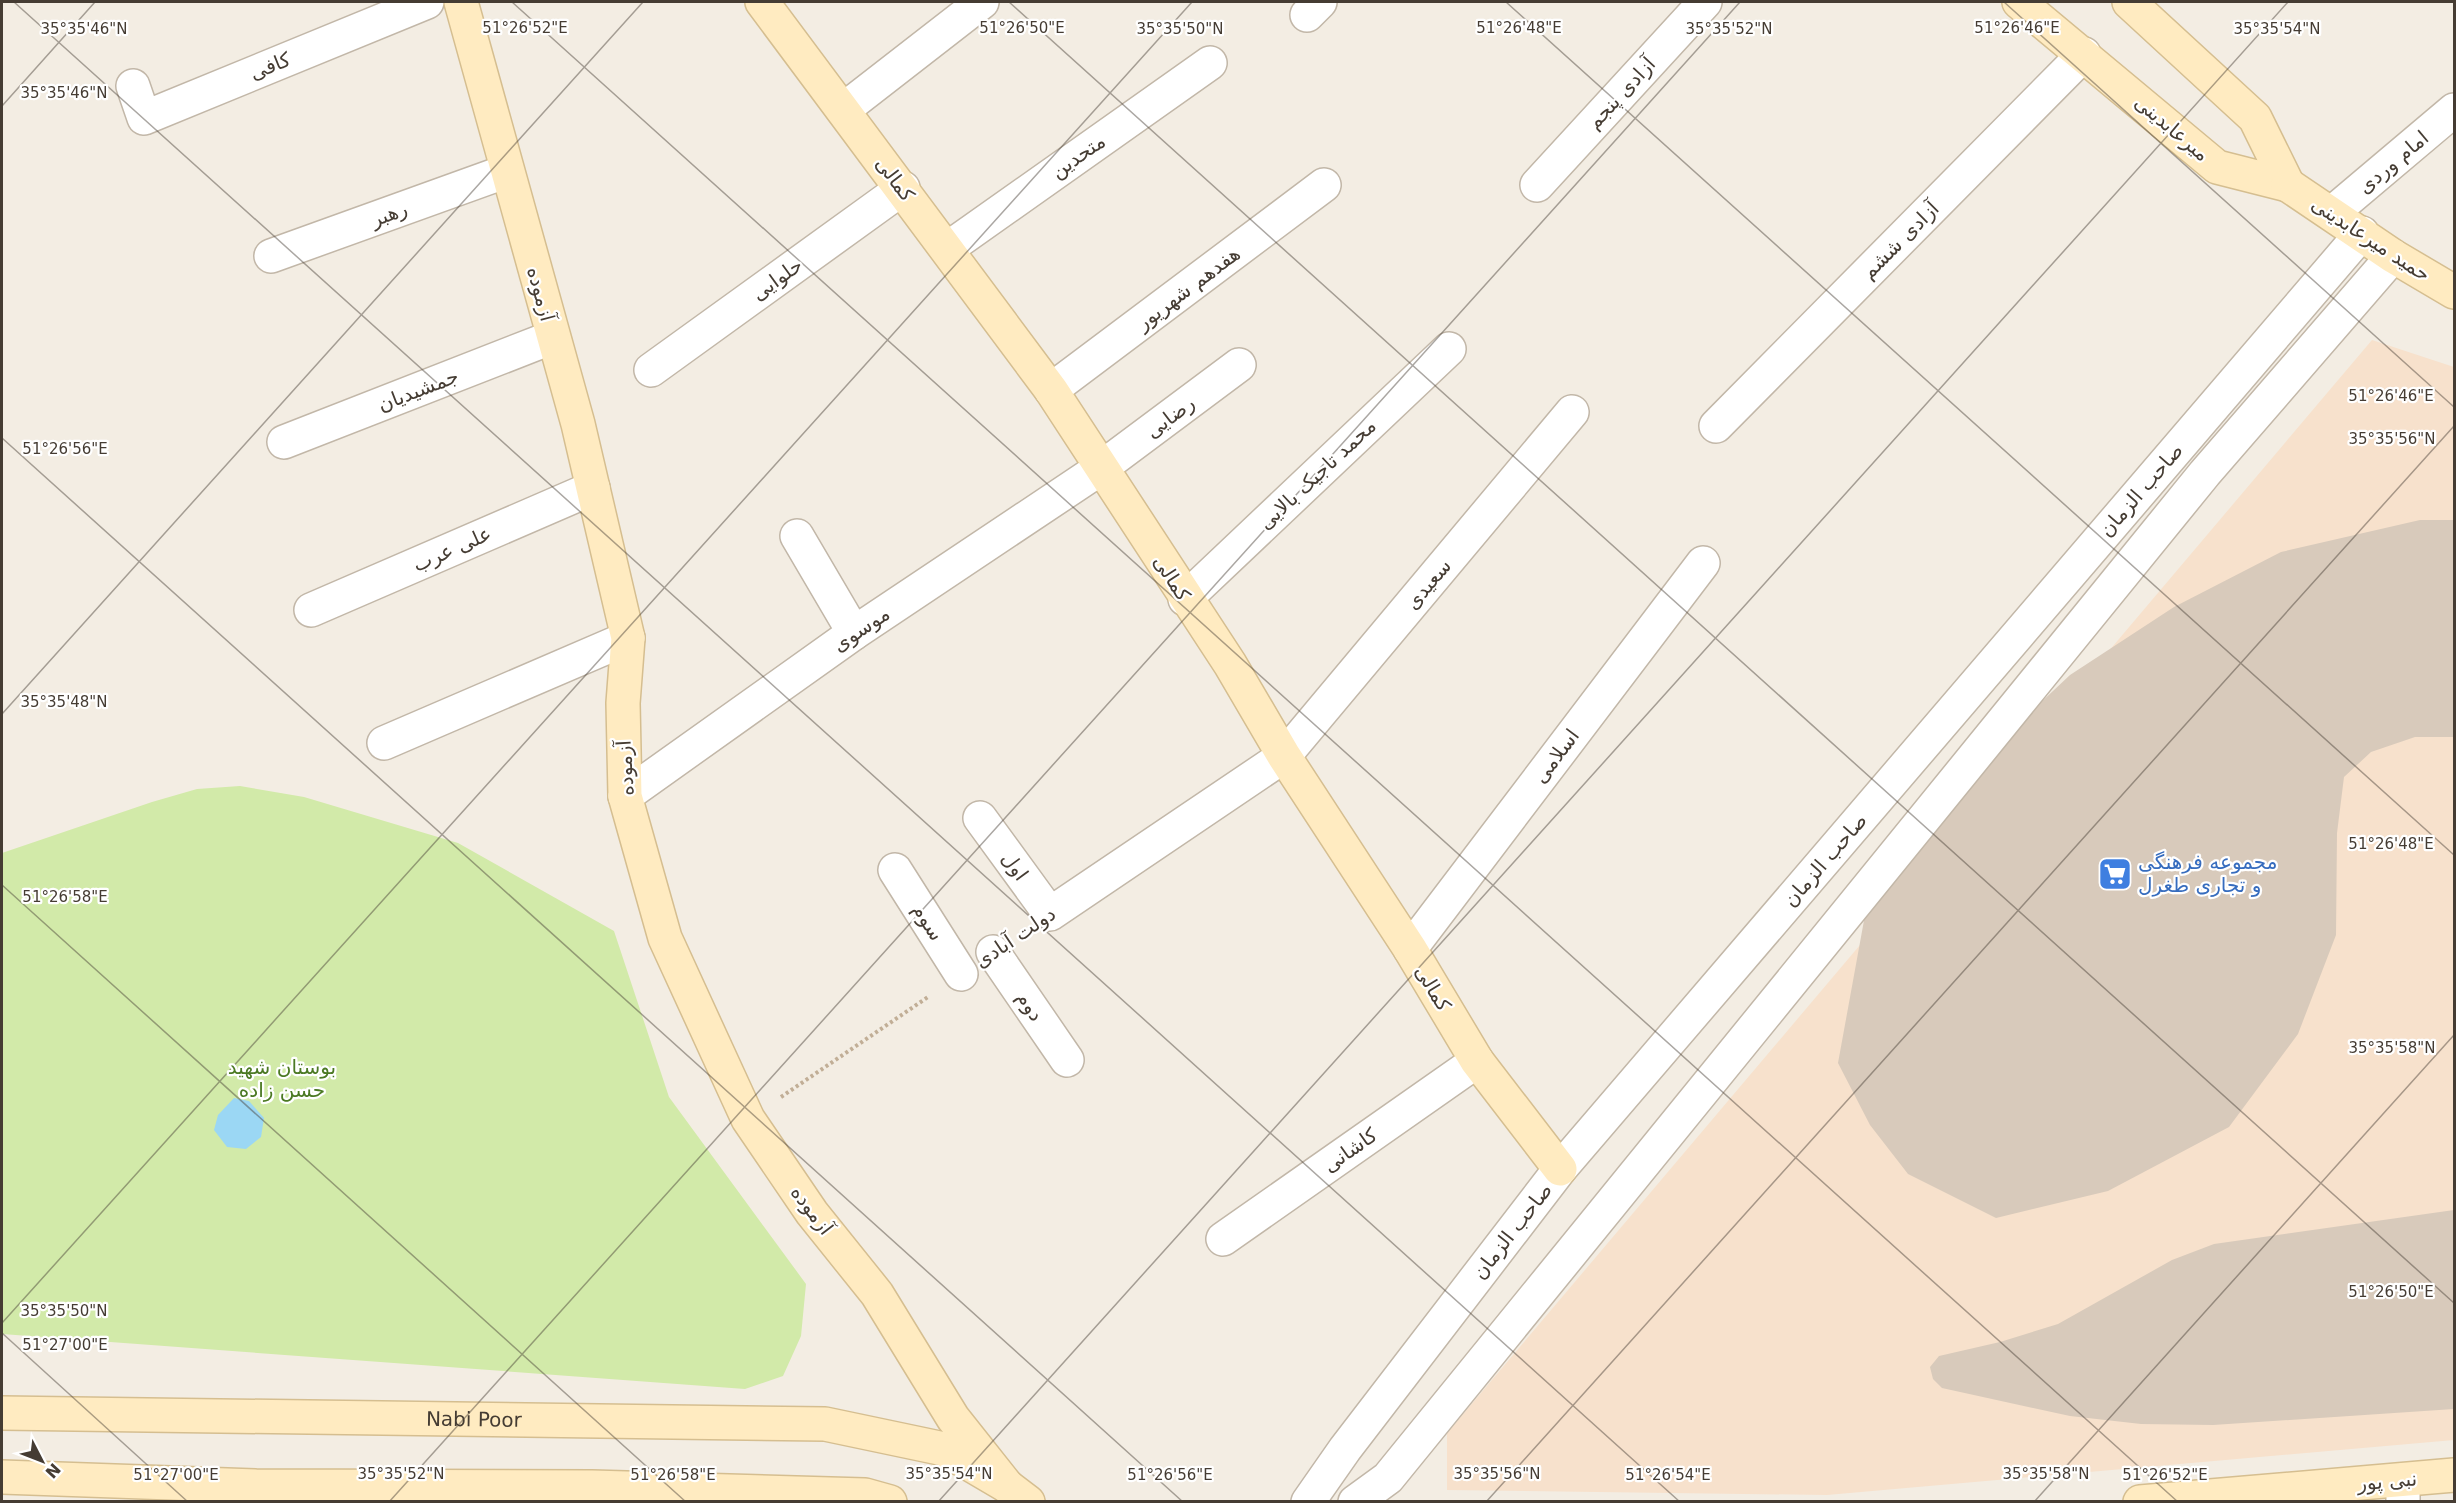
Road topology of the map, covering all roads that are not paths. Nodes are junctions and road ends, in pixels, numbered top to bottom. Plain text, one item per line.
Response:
1 (427, 2) edge
2 (461, 2) edge
3 (762, 2) edge
4 (982, 2) edge
5 (1705, 2) edge
6 (2019, 2) edge
7 (2147, 6) edge
8 (2084, 54) junction
9 (1210, 63) dead end
10 (133, 86) dead end
11 (843, 110) junction
12 (2454, 110) edge
13 (507, 171) junction
14 (1324, 185) dead end
15 (1537, 185) dead end
16 (2288, 185) junction
17 (903, 188) junction
18 (2332, 213) junction
19 (2362, 233) junction
20 (947, 249) junction
21 (271, 256) dead end
22 (2393, 256) junction
23 (2454, 292) edge
24 (553, 337) junction
25 (1449, 349) dead end
26 (1239, 365) dead end
27 (651, 370) dead end
28 (1051, 390) junction
29 (1572, 412) dead end
30 (1716, 426) dead end
31 (284, 442) dead end
32 (1101, 468) junction
33 (593, 488) junction
34 (797, 536) dead end
35 (1703, 563) dead end
36 (1185, 599) junction
37 (311, 610) dead end
38 (854, 633) junction
39 (628, 638) junction
40 (384, 743) dead end
41 (1284, 756) junction
42 (625, 796) junction
43 (980, 818) dead end
44 (895, 870) dead end
45 (1050, 914) joint
46 (1410, 949) junction
47 (993, 952) dead end
48 (961, 974) road end
49 (1067, 1060) dead end
50 (1477, 1061) junction
51 (1560, 1169) junction
52 (1223, 1239) dead end
53 (2, 1413) edge
54 (2454, 1475) edge
55 (2, 1477) edge
56 (2403, 1491) edge
57 (256, 1494) edge
58 (500, 1494) edge
59 (1018, 1494) edge
60 (736, 1496) edge
61 (890, 1502) edge
62 (1308, 1502) edge
63 (1355, 1502) edge
64 (2140, 1502) edge

1 - 10 street, کافی
2 - 13 street, آزموده
3 - 11 street, کمالی
4 - 11 street
5 - 15 street, آزادی پنجم
6 - 8 street, میرعابدینی
7 - 16 street
8 - 16 street, میرعابدینی
8 - 30 street, آزادی ششم
9 - 20 street, متحدین
11 - 17 street, کمالی
12 - 18 street, امام وردی
13 - 21 street, رهبر
13 - 24 street, آزموده
14 - 28 street, هفدهم شهریور
16 - 18 street, حمید میرعابدینی
17 - 20 street, کمالی
17 - 27 street, حلوایی
18 - 19 street, حمید میرعابدینی
19 - 22 street, حمید میرعابدینی
19 - 51 street, صاحب الزمان
20 - 28 street, کمالی
22 - 23 street, حمید میرعابدینی
22 - 63 street, صاحب الزمان
24 - 31 street, جمشیدیان
24 - 33 street, آزموده
25 - 36 street, محمد تاجیک بالایی
26 - 32 street, رضایی
28 - 32 street, کمالی
29 - 41 street, سعیدی
32 - 36 street, کمالی
32 - 38 street, موسوی
33 - 37 street, علی عرب
33 - 39 street, آزموده
34 - 38 street
35 - 46 street, اسلامی
36 - 41 street, کمالی
38 - 42 street, موسوی
39 - 40 street
39 - 42 street, آزموده
41 - 45 street, دولت آبادی
41 - 46 street, کمالی
42 - 59 street, آزموده
43 - 45 street, اول
44 - 48 street, سوم
46 - 50 street, کمالی
47 - 49 street, دوم
50 - 51 street, کمالی
50 - 52 street, کاشانی
51 - 62 street, صاحب الزمان
53 - 59 street, Nabi Poor
54 - 56 street, نبی پور
55 - 57 street
56 - 64 street, نبی پور
57 - 58 street
58 - 60 street
60 - 61 street

